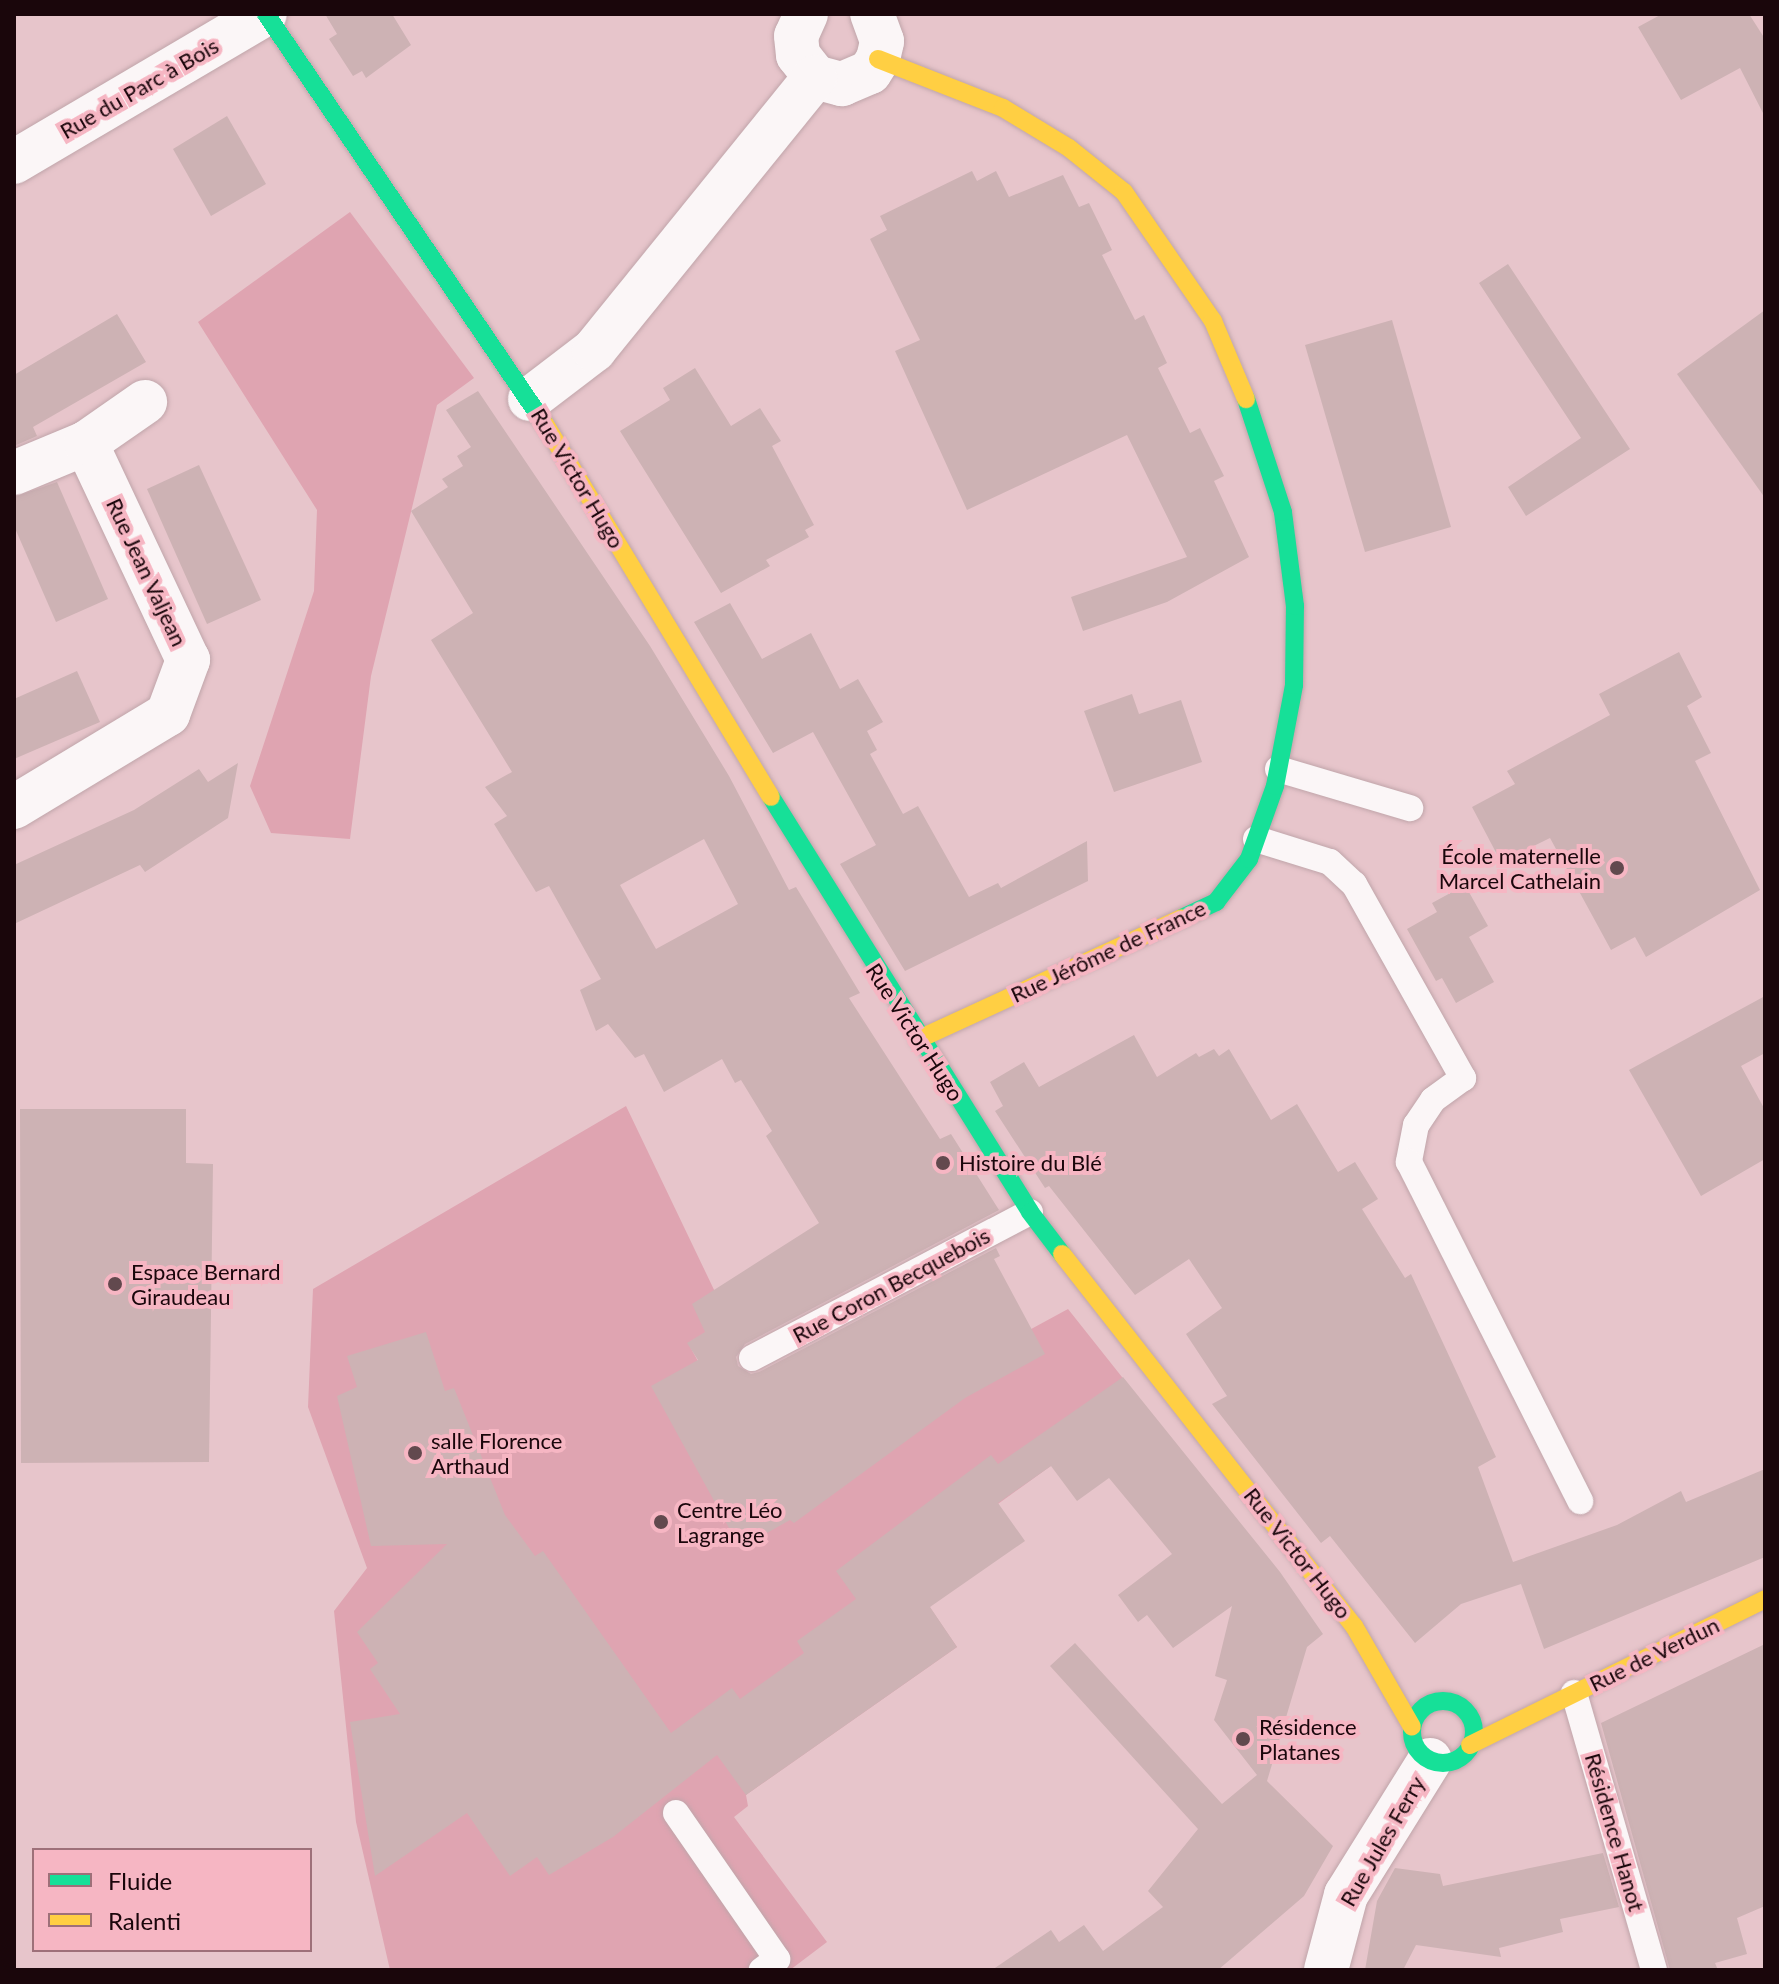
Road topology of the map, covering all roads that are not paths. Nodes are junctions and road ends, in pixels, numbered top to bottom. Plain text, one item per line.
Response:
1 (266, 14) edge
2 (806, 14) edge
3 (872, 14) edge
4 (878, 59) junction
5 (815, 77) junction
6 (14, 162) edge
7 (530, 399) junction
8 (145, 402) dead end
9 (86, 443) junction
10 (14, 473) edge
11 (1278, 769) junction
12 (14, 807) edge
13 (1410, 808) dead end
14 (1256, 839) junction
15 (919, 1039) junction
16 (1030, 1212) junction
17 (752, 1358) dead end
18 (1580, 1501) dead end
19 (1765, 1599) edge
20 (1354, 1626) junction
21 (1574, 1693) junction
22 (1441, 1701) junction
23 (1541, 1706) junction
24 (1466, 1712) junction
25 (1421, 1743) junction
26 (1470, 1745) junction
27 (676, 1813) dead end
28 (1318, 1965) edge
29 (762, 1970) edge
30 (1654, 1970) edge

1 - 6 street, Rue du Parc à Bois
1 - 7 street, Rue Victor Hugo
2 - 5 street
3 - 4 street
4 - 5 street
4 - 11 street, Rue Jérôme de France
5 - 7 street, Rue Victor Hugo
7 - 15 street, Rue Victor Hugo
8 - 9 street
9 - 10 street
9 - 12 street, Rue Jean Valjean
11 - 13 lane
11 - 14 street, Rue Jérôme de France
14 - 15 street, Rue Jérôme de France
14 - 18 lane
15 - 16 street, Rue Victor Hugo
16 - 17 lane, Rue Coron Becquebois
16 - 20 street, Rue Victor Hugo
19 - 21 street, Rue de Verdun
20 - 22 street, Rue Victor Hugo
20 - 25 street, Rue Victor Hugo
21 - 23 street, Rue de Verdun
21 - 30 lane, Résidence Hanot
22 - 24 street
22 - 25 street
23 - 24 street, Rue de Verdun
23 - 26 street, Rue de Verdun
24 - 26 street
25 - 26 street
25 - 28 street, Rue Jules Ferry
27 - 29 lane

